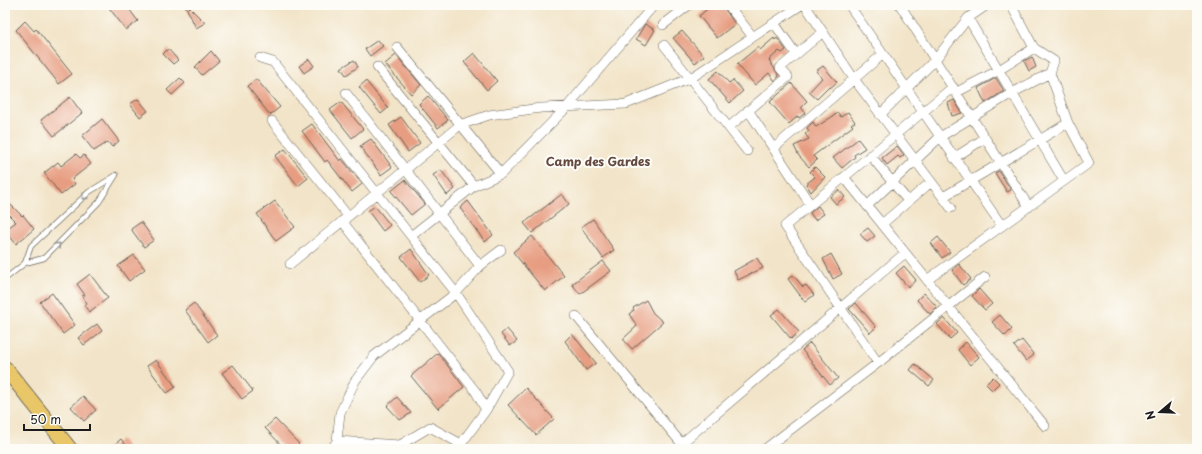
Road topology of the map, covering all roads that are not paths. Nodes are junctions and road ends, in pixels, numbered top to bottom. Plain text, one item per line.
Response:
1 (654, 5) edge
2 (689, 5) edge
3 (728, 5) edge
4 (801, 5) edge
5 (805, 5) edge
6 (849, 5) edge
7 (900, 5) edge
8 (987, 5) edge
9 (1011, 5) edge
10 (968, 18) junction
11 (774, 23) junction
12 (663, 25) dead end
13 (823, 32) junction
14 (753, 37) junction
15 (664, 45) dead end
16 (396, 47) dead end
17 (1034, 48) junction
18 (796, 54) junction
19 (883, 54) junction
20 (260, 58) dead end
21 (936, 60) junction
22 (377, 67) dead end
23 (999, 70) junction
24 (1050, 73) junction
25 (691, 78) junction
26 (854, 79) junction
27 (907, 90) junction
28 (955, 90) junction
29 (346, 93) dead end
30 (1012, 93) junction
31 (566, 108) junction
32 (748, 110) junction
33 (923, 113) junction
34 (880, 115) junction
35 (972, 117) junction
36 (272, 121) dead end
37 (1068, 123) junction
38 (460, 125) junction
39 (729, 127) junction
40 (895, 135) junction
41 (940, 137) junction
42 (985, 138) junction
43 (1039, 140) junction
44 (439, 142) junction
45 (774, 148) junction
46 (747, 151) dead end
47 (870, 156) junction
48 (954, 158) junction
49 (914, 160) junction
50 (1001, 162) junction
51 (406, 169) junction
52 (501, 174) junction
53 (844, 177) junction
54 (970, 181) junction
55 (1064, 181) junction
56 (892, 182) junction
57 (931, 182) junction
58 (474, 186) junction
59 (377, 193) junction
60 (943, 197) junction
61 (908, 201) junction
62 (810, 204) junction
63 (867, 206) junction
64 (1029, 207) junction
65 (951, 208) dead end
66 (439, 213) junction
67 (345, 219) junction
68 (882, 224) junction
69 (1002, 226) junction
70 (410, 236) junction
71 (501, 250) dead end
72 (905, 253) junction
73 (25, 263) junction
74 (290, 264) dead end
75 (480, 266) junction
76 (985, 277) dead end
77 (5, 279) edge
78 (927, 280) junction
79 (456, 293) junction
80 (948, 306) junction
81 (840, 308) junction
82 (576, 316) dead end
83 (420, 320) junction
84 (878, 362) junction
85 (5, 368) edge
86 (486, 410) junction
87 (1045, 426) dead end
88 (334, 445) edge
89 (684, 446) edge
90 (463, 447) edge
91 (70, 449) edge
92 (765, 449) edge

1 - 31 street
2 - 12 street
3 - 14 street
4 - 11 street
5 - 13 street
6 - 19 street
7 - 21 street
8 - 10 street
9 - 17 street
10 - 21 street
10 - 23 street
11 - 14 street
11 - 18 street
13 - 18 street
13 - 26 street
14 - 25 street
15 - 25 street
16 - 38 street
17 - 23 street
17 - 24 street
18 - 32 street
19 - 26 street
19 - 27 street
20 - 59 street
21 - 27 street
21 - 28 street
22 - 44 street
23 - 28 street
23 - 30 street
24 - 30 street
24 - 37 street
25 - 31 street
25 - 39 street
26 - 34 street
26 - 45 street
27 - 33 street
27 - 34 street
28 - 33 street
28 - 35 street
29 - 51 street
30 - 35 street
30 - 43 street
31 - 38 street
31 - 52 street
32 - 39 street
32 - 45 street
33 - 40 street
33 - 41 street
34 - 40 street
35 - 41 street
35 - 42 street
36 - 67 street
37 - 43 street
37 - 55 street
38 - 44 street
38 - 52 street
39 - 46 street
40 - 47 street
40 - 49 street
41 - 48 street
41 - 49 street
42 - 48 street
42 - 50 street
43 - 50 street
43 - 55 street
44 - 51 street
44 - 58 street
45 - 62 street
47 - 53 street
47 - 56 street
48 - 54 street
49 - 56 street
49 - 57 street
50 - 54 street
50 - 64 street
51 - 59 street
51 - 66 street
52 - 58 street
53 - 62 street
53 - 63 street
54 - 60 street
54 - 69 street
55 - 64 street
56 - 61 street
56 - 63 street
57 - 60 street
57 - 61 street
58 - 66 street
59 - 67 street
59 - 70 street
60 - 65 street
61 - 68 street
62 - 81 street
63 - 68 street
64 - 69 street
66 - 70 street
66 - 75 street
67 - 74 street
67 - 83 street
68 - 72 street
69 - 78 street
70 - 79 street
71 - 75 street
72 - 78 street
72 - 81 street
73 -> 73 lane
73 - 77 lane
75 - 79 street
76 - 80 street
78 - 80 street
79 - 83 street
79 - 86 street
80 - 84 street
80 - 87 street
81 - 84 street
81 - 89 street
82 - 89 street
83 - 86 street
83 - 88 street
84 - 92 street
85 - 91 highway
86 - 90 street
88 - 90 street

